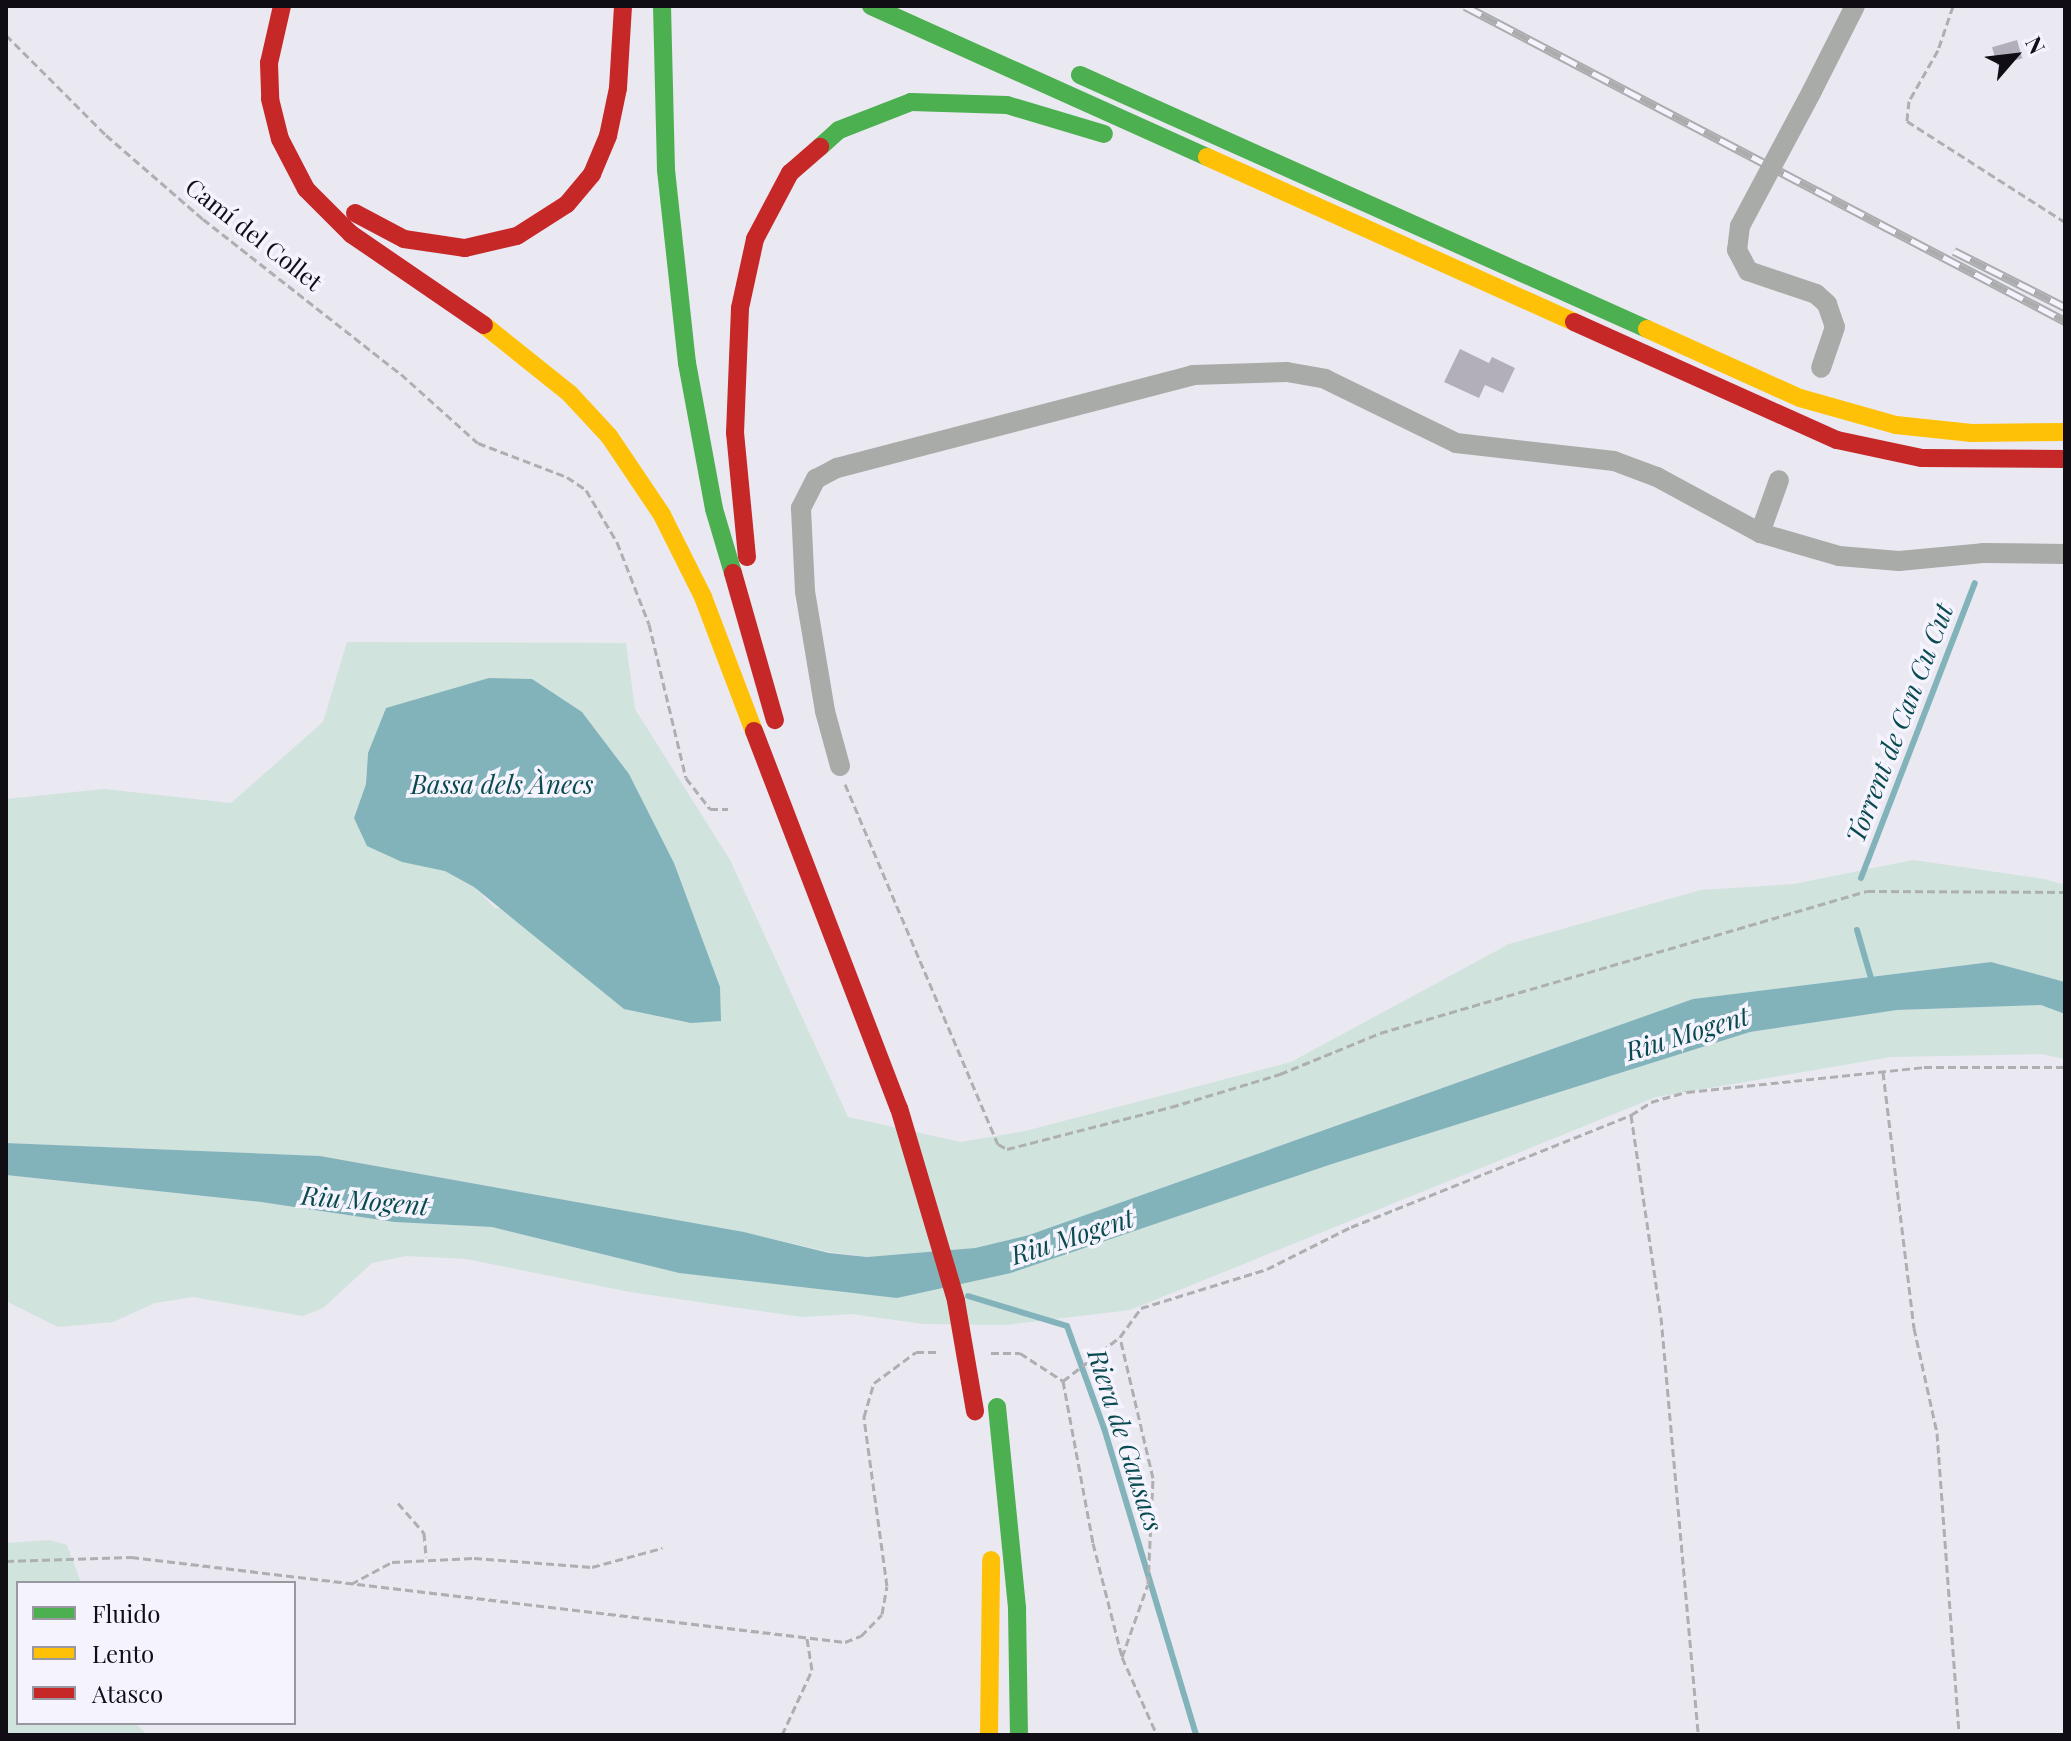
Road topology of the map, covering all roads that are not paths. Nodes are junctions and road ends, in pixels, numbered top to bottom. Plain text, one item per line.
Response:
1 (282, 6) edge
2 (623, 6) edge
3 (643, 6) edge
4 (662, 6) edge
5 (871, 6) edge
6 (1855, 6) edge
7 (301, 10) dead end
8 (1066, 69) dead end
9 (1191, 154) junction
10 (648, 192) dead end
11 (666, 356) dead end
12 (1821, 368) dead end
13 (669, 380) dead end
14 (2065, 432) edge
15 (2065, 459) edge
16 (686, 467) dead end
17 (1779, 480) dead end
18 (1760, 533) junction
19 (2065, 554) edge
20 (840, 766) road end
21 (768, 767) junction
22 (967, 1267) dead end
23 (978, 1313) dead end
24 (996, 1399) dead end
25 (993, 1653) junction
26 (975, 1735) edge
27 (989, 1735) edge
28 (1022, 1735) edge

1 - 21 highway
2 - 7 highway
3 - 10 highway
4 - 9 highway
5 - 9 highway
6 - 12 street, bridge
8 - 14 highway
9 - 15 highway
11 - 13 highway
16 - 21 highway
17 - 18 street
18 - 19 street
18 - 20 street
21 - 25 highway, bridge
22 - 23 highway
24 - 28 highway
25 - 26 highway
25 - 27 highway

